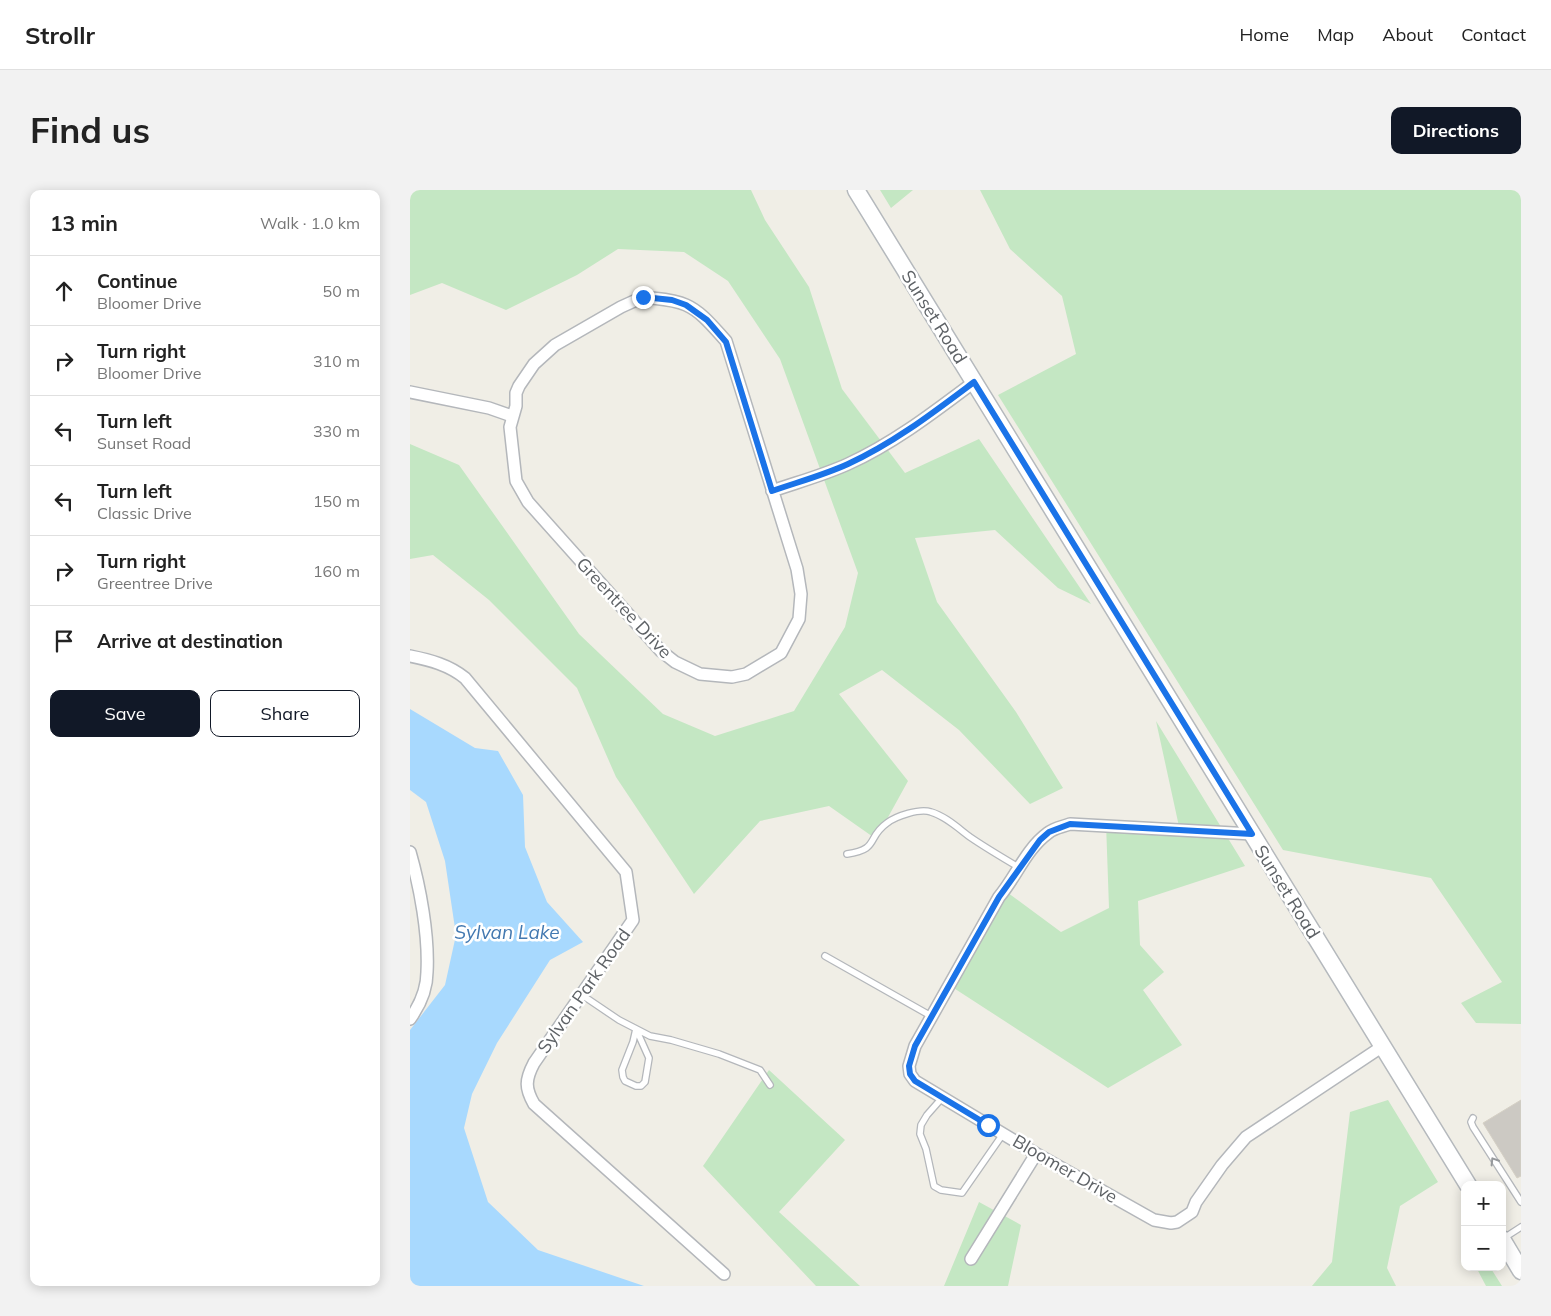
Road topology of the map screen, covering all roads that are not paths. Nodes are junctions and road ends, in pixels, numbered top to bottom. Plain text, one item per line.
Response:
1 (856, 190) edge
2 (974, 382) junction
3 (410, 392) edge
4 (512, 416) junction
5 (772, 491) junction
6 (410, 656) edge
7 (1252, 834) junction
8 (410, 852) edge
9 (847, 854) dead end
10 (1020, 868) junction
11 (825, 956) dead end
12 (582, 995) junction
13 (932, 1016) junction
14 (410, 1018) edge
15 (636, 1029) junction
16 (1383, 1046) junction
17 (770, 1085) dead end
18 (942, 1098) junction
19 (1473, 1118) dead end
20 (1004, 1134) junction
21 (1036, 1154) junction
22 (1466, 1181) edge
23 (1521, 1202) edge
24 (1521, 1227) edge
25 (1506, 1236) edge
26 (1506, 1246) edge
27 (972, 1259) dead end
28 (1521, 1271) edge
29 (724, 1274) dead end

1 - 2 street, Sunset Road
2 - 5 street
2 - 7 street, Sunset Road
3 - 4 street
4 - 5 street, Greentree Drive
4 - 5 street, Greentree Drive
6 - 12 street, Sylvan Park Road
7 - 10 street, Bloomer Drive
7 - 16 street, Sunset Road
8 - 14 street
9 - 10 lane
10 - 13 street, Bloomer Drive
11 - 13 lane
12 - 15 lane
12 - 29 street, Sylvan Park Road
13 - 18 street, Bloomer Drive
15 - 15 lane
15 - 17 lane
16 - 21 street, Bloomer Drive
16 - 22 street, Sunset Road
18 - 20 street, Bloomer Drive
18 - 20 lane
23 -> 19 lane
20 - 21 street, Bloomer Drive
21 - 27 street
24 - 25 lane
26 - 28 street

